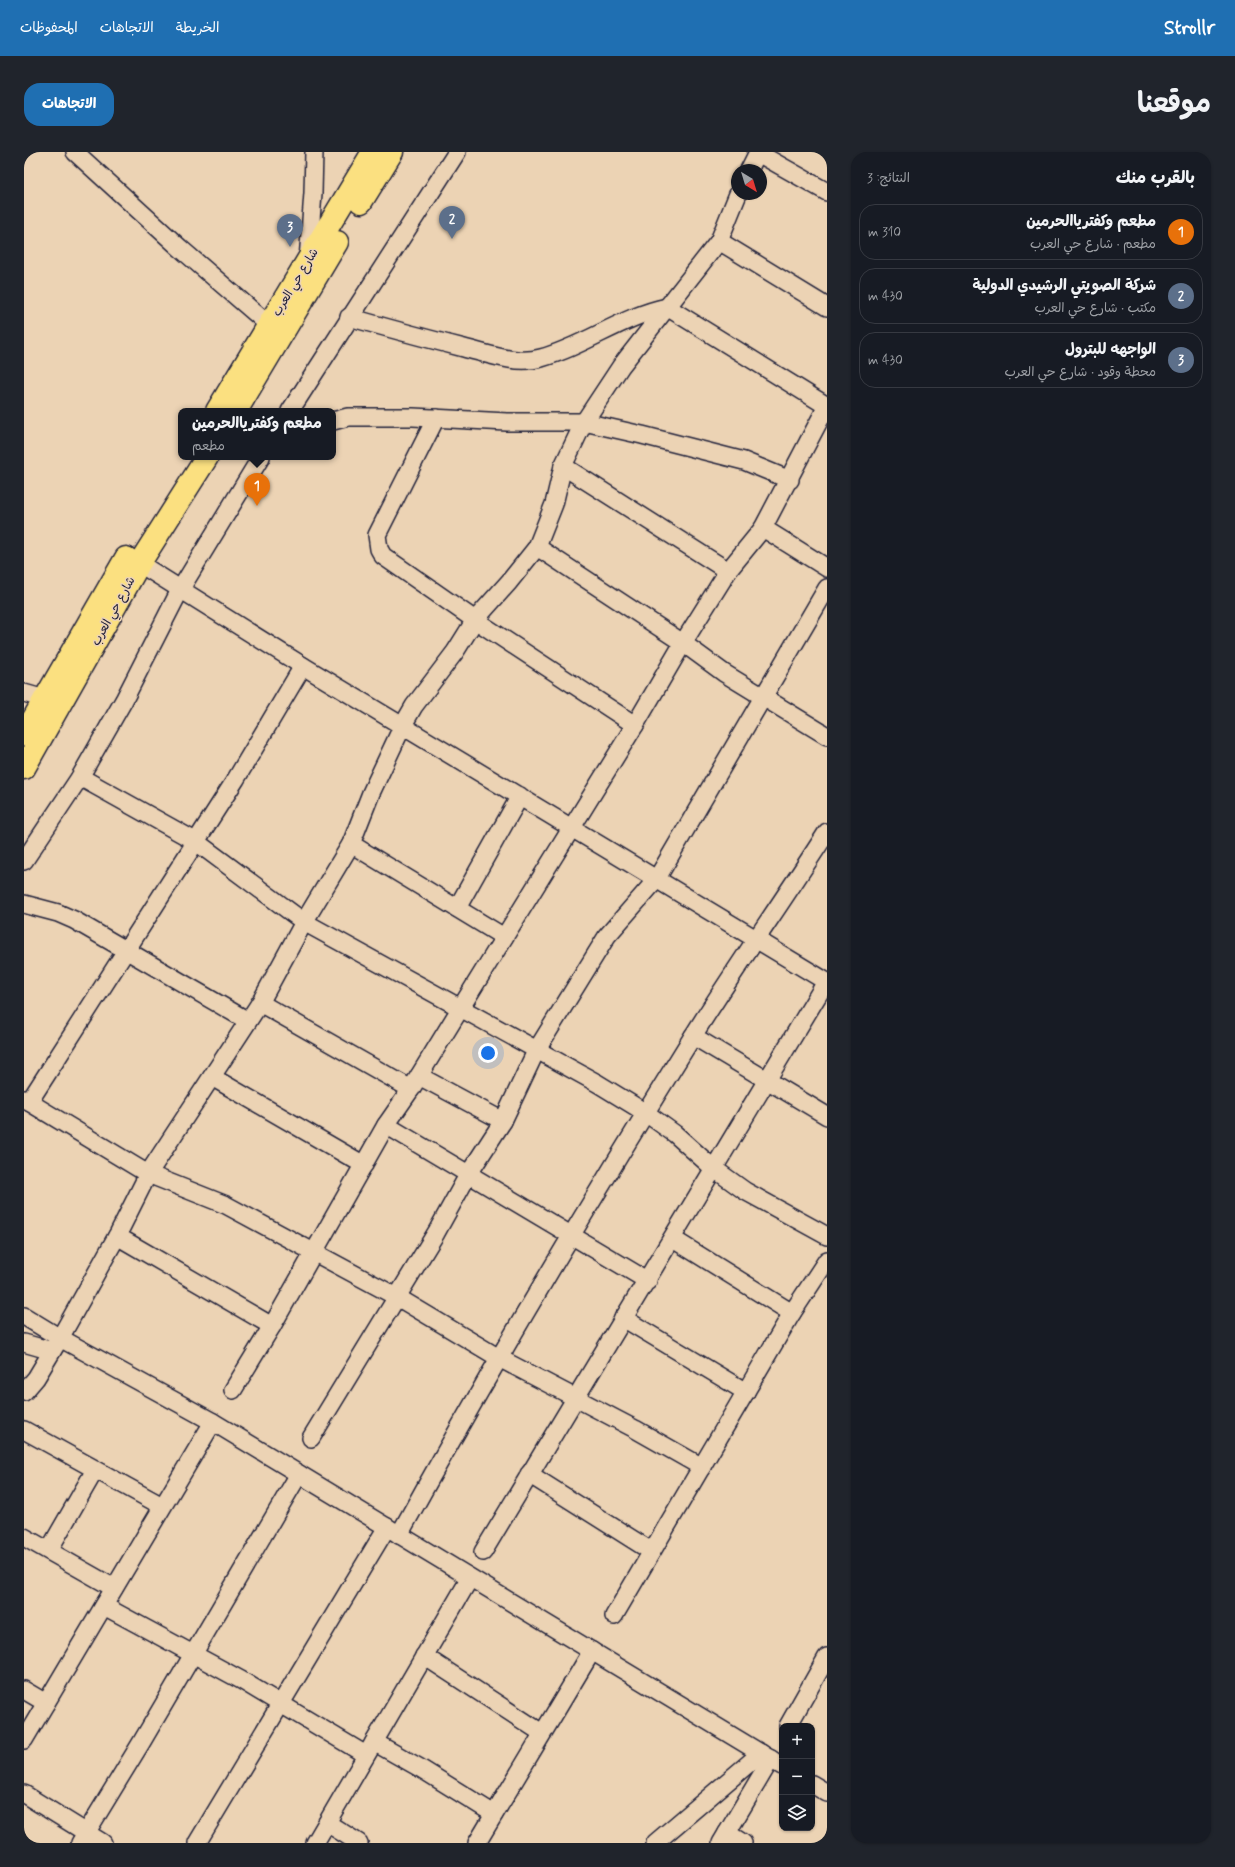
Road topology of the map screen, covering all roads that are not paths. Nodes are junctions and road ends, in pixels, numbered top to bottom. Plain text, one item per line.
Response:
1 (75, 152) edge
2 (314, 152) edge
3 (374, 152) edge
4 (392, 152) edge
5 (457, 152) edge
6 (758, 152) edge
7 (753, 164) edge
8 (827, 192) edge
9 (736, 200) edge
10 (719, 242) junction
11 (307, 262) junction
12 (667, 307) junction
13 (827, 307) edge
14 (288, 309) junction
15 (350, 318) junction
16 (269, 325) junction
17 (827, 406) edge
18 (219, 408) edge
19 (238, 408) edge
20 (292, 408) edge
21 (436, 418) junction
22 (336, 420) edge
23 (584, 422) junction
24 (187, 460) edge
25 (205, 460) edge
26 (259, 460) edge
27 (563, 466) junction
28 (790, 480) junction
29 (763, 528) junction
30 (537, 547) junction
31 (133, 560) junction
32 (827, 568) edge
33 (728, 571) junction
34 (827, 588) edge
35 (180, 590) junction
36 (475, 620) junction
37 (683, 643) junction
38 (303, 666) junction
39 (24, 693) edge
40 (762, 696) junction
41 (45, 699) junction
42 (403, 725) junction
43 (635, 725) junction
44 (24, 735) edge
45 (827, 736) edge
46 (24, 768) edge
47 (80, 777) junction
48 (520, 796) junction
49 (572, 828) junction
50 (827, 832) edge
51 (195, 841) junction
52 (351, 844) junction
53 (24, 861) edge
54 (656, 880) junction
55 (24, 904) edge
56 (457, 908) junction
57 (304, 922) junction
58 (504, 937) junction
59 (756, 940) junction
60 (126, 950) junction
61 (827, 982) edge
62 (260, 1003) junction
63 (460, 1009) junction
64 (248, 1021) junction
65 (693, 1036) junction
66 (536, 1051) junction
67 (212, 1077) junction
68 (767, 1080) junction
69 (415, 1082) junction
70 (26, 1100) edge
71 (646, 1113) junction
72 (827, 1116) edge
73 (503, 1121) junction
74 (386, 1125) junction
75 (364, 1165) junction
76 (713, 1168) junction
77 (148, 1174) junction
78 (468, 1175) junction
79 (117, 1236) junction
80 (572, 1236) junction
81 (827, 1236) edge
82 (673, 1239) junction
83 (313, 1252) junction
84 (827, 1260) edge
85 (648, 1281) junction
86 (397, 1297) junction
87 (792, 1313) junction
88 (24, 1316) edge
89 (623, 1318) junction
90 (272, 1326) junction
91 (24, 1343) edge
92 (56, 1345) junction
93 (498, 1358) junction
94 (233, 1390) dead end
95 (24, 1392) edge
96 (746, 1392) junction
97 (576, 1397) junction
98 (213, 1422) junction
99 (24, 1430) edge
100 (311, 1438) dead end
101 (702, 1467) junction
102 (95, 1470) junction
103 (299, 1474) junction
104 (529, 1474) junction
105 (162, 1506) junction
106 (393, 1531) junction
107 (24, 1537) edge
108 (49, 1550) junction
109 (651, 1551) junction
110 (483, 1552) dead end
111 (470, 1578) junction
112 (114, 1588) junction
113 (104, 1606) junction
114 (614, 1616) dead end
115 (592, 1651) junction
116 (193, 1654) junction
117 (424, 1656) junction
118 (827, 1658) edge
119 (24, 1690) edge
120 (46, 1703) junction
121 (280, 1704) junction
122 (790, 1723) edge
123 (542, 1734) junction
124 (24, 1740) edge
125 (370, 1749) junction
126 (771, 1759) edge
127 (815, 1786) edge
128 (827, 1793) edge
129 (24, 1794) edge
130 (494, 1814) junction
131 (327, 1823) junction
132 (83, 1838) edge
133 (724, 1838) edge
134 (103, 1843) edge
135 (197, 1843) edge
136 (315, 1843) edge
137 (359, 1843) edge
138 (477, 1843) edge
139 (655, 1843) edge
140 (743, 1843) edge

1 - 16 street
2 - 11 street
3 - 11 main road, شارع حي العرب
4 - 14 main road, شارع حي العرب
5 - 15 street
6 - 7 street
6 - 8 street
9 - 10 street
10 - 12 street
10 - 13 street
11 - 14 main road, شارع حي العرب
12 - 15 street
12 - 17 street
12 - 23 street
14 - 16 main road, شارع حي العرب
14 - 19 main road, شارع حي العرب
15 - 20 street
16 - 18 main road, شارع حي العرب
17 - 28 street
21 - 22 street
21 - 23 street
21 - 36 street
23 - 27 street
23 - 28 street
24 - 31 main road, شارع حي العرب
25 - 31 main road, شارع حي العرب
26 - 35 street
27 - 30 street
27 - 33 street
28 - 29 street
29 - 32 street
29 - 33 street
30 - 36 street
30 - 37 street
31 - 35 street
31 - 41 main road, شارع حي العرب
31 - 46 main road, شارع حي العرب
33 - 37 street
34 - 40 street
35 - 38 street
35 - 47 street
36 - 42 street
36 - 43 street
37 - 40 street
37 - 43 street
38 - 42 street
38 - 51 street
39 - 41 street
40 - 45 street
40 - 54 street
41 - 44 main road, شارع حي العرب
42 - 48 street
42 - 52 street
43 - 49 street
47 - 51 street
47 - 53 street
48 - 49 street
48 - 56 street
49 - 54 street
49 - 58 street
50 - 59 street
51 - 57 street
51 - 60 street
52 - 56 street
52 - 57 street
54 - 59 street
54 - 66 street
55 - 60 street
56 - 58 street
57 - 62 street
57 - 63 street
58 - 63 street
59 - 61 street
59 - 65 street
60 - 64 street
60 - 70 street
61 - 68 street
62 - 64 street
62 - 69 street
63 - 66 street
63 - 69 street
64 - 67 street
65 - 68 street
65 - 71 street
66 - 71 street
66 - 73 street
67 - 75 street
67 - 77 street
68 - 72 street
68 - 76 street
69 - 73 street
69 - 74 street
70 - 77 street
71 - 76 street
71 - 80 street
73 - 78 street
74 - 75 street
74 - 78 street
75 - 83 street
76 - 81 street
76 - 82 street
77 - 79 street
77 - 83 street
78 - 80 street
78 - 86 street
79 - 90 street
79 - 92 street
80 - 85 street
80 - 93 street
82 - 85 street
82 - 87 street
83 - 86 street
83 - 90 street
84 - 87 street
85 - 89 street
86 - 93 street
86 - 100 street
87 - 96 street
88 - 92 street
89 - 96 street
89 - 97 street
90 - 94 street
91 - 92 street
92 - 95 street
92 - 98 street
93 - 97 street
93 - 106 street
96 - 101 street
97 - 101 street
97 - 104 street
98 - 103 street
98 - 105 street
99 - 102 street
101 - 109 street
102 - 105 street
102 - 108 street
103 - 106 street
103 - 116 street
104 - 109 street
104 - 110 street
105 - 112 street
106 - 111 street
106 - 121 street
107 - 108 street
108 - 112 street
109 - 114 street
111 - 115 street
111 - 117 street
112 - 113 street
113 - 116 street
113 - 120 street
115 - 123 street
115 - 126 street
116 - 121 street
116 - 132 street
117 - 123 street
117 - 125 street
118 - 122 street
119 - 120 street
120 - 124 street
121 - 125 street
121 - 135 street
123 - 130 street
125 - 130 street
125 - 131 street
126 - 133 street
126 - 139 street
127 - 128 street
129 - 132 street
130 - 138 street
131 - 136 street
131 - 137 street
132 - 134 street
133 - 140 street

